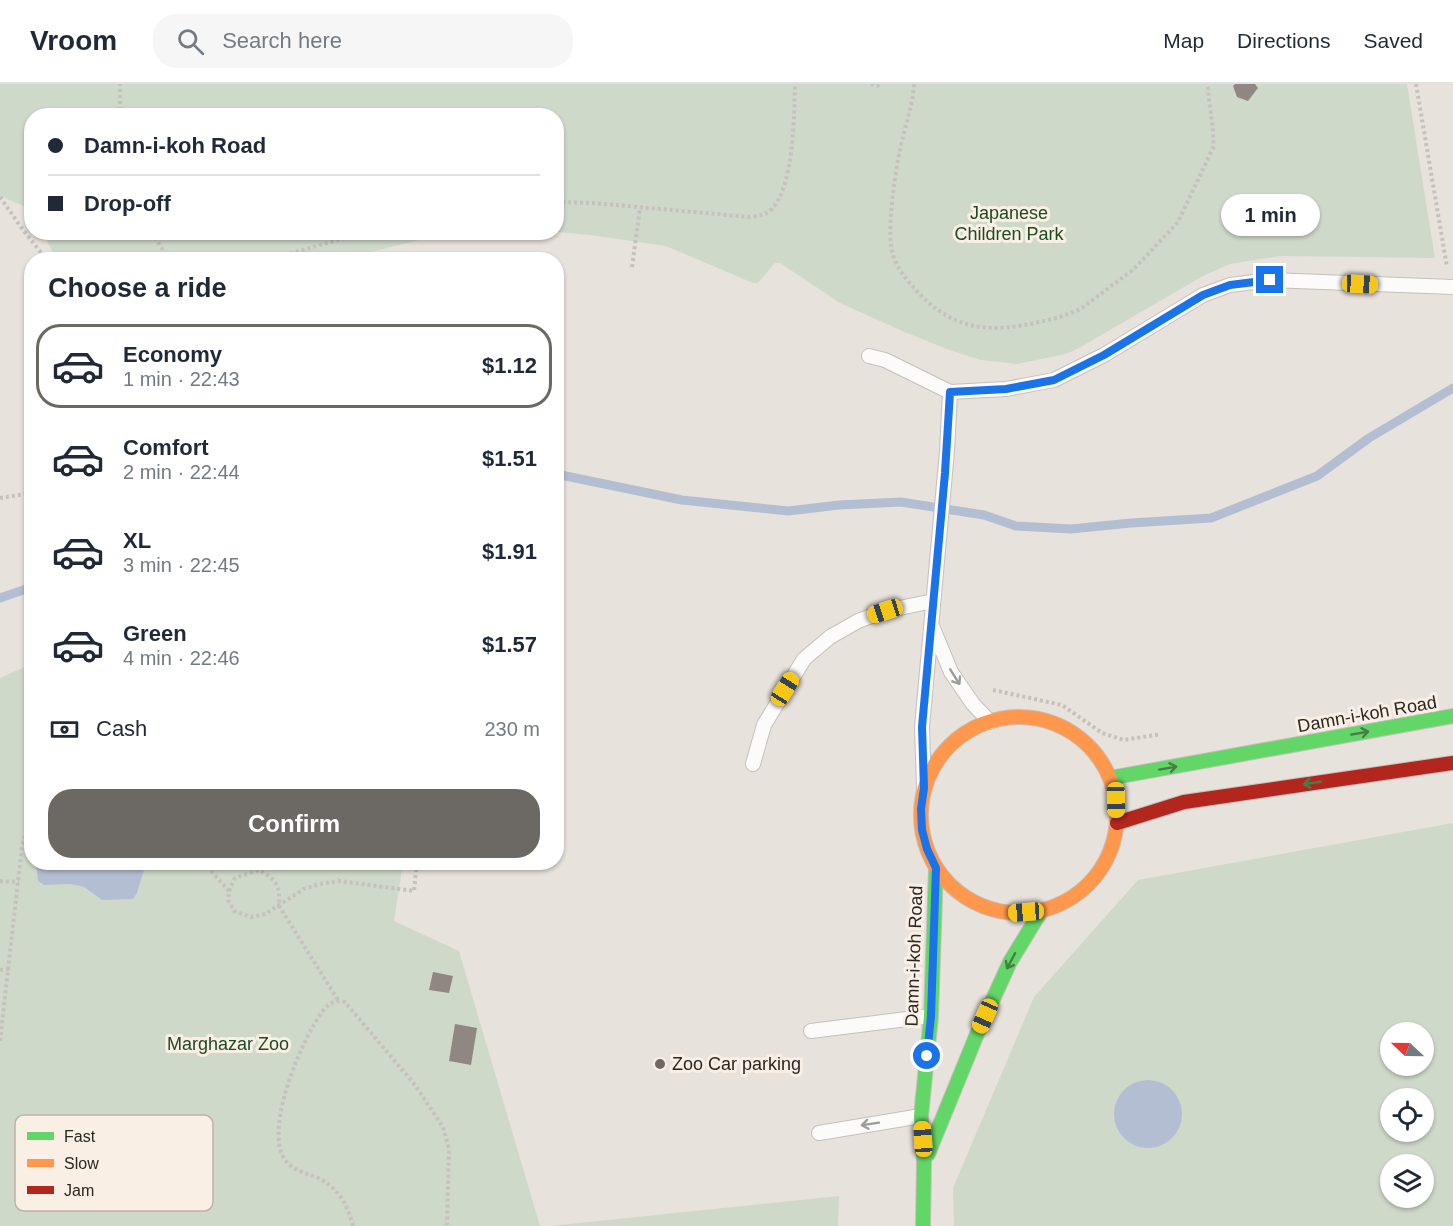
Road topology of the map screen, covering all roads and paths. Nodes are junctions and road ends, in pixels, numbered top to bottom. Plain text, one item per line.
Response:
1 (120, 84) edge
2 (795, 84) edge
3 (871, 84) edge
4 (882, 84) edge
5 (914, 84) edge
6 (1209, 84) edge
7 (1416, 84) edge
8 (120, 108) edge
9 (0, 197) edge
10 (564, 203) edge
11 (640, 208) junction
12 (24, 231) edge
13 (31, 240) edge
14 (338, 240) edge
15 (41, 252) edge
16 (295, 252) edge
17 (632, 267) dead end
18 (1452, 287) edge
19 (869, 356) dead end
20 (950, 392) junction
21 (24, 494) edge
22 (0, 498) edge
23 (933, 601) junction
24 (931, 624) junction
25 (993, 690) dead end
26 (1453, 716) edge
27 (990, 722) junction
28 (1171, 733) dead end
29 (1453, 763) edge
30 (753, 764) dead end
31 (1110, 778) junction
32 (924, 788) junction
33 (1117, 823) junction
34 (24, 841) edge
35 (936, 868) junction
36 (210, 870) edge
37 (416, 870) edge
38 (0, 881) edge
39 (19, 882) junction
40 (229, 891) junction
41 (279, 906) junction
42 (1041, 911) junction
43 (0, 969) edge
44 (9, 969) junction
45 (338, 1000) junction
46 (931, 1016) junction
47 (811, 1031) dead end
48 (0, 1041) edge
49 (921, 1116) junction
50 (819, 1133) dead end
51 (924, 1162) junction
52 (353, 1226) edge
53 (447, 1226) edge
54 (923, 1226) edge

1 - 8 path
2 - 11 path
3 - 4 path
5 - 6 path
7 - 18 path
9 - 12 path
10 - 11 path
11 - 17 path
13 - 15 path
14 - 16 path
18 - 20 lane
19 - 20 lane
20 - 23 lane
21 - 22 path
23 - 24 lane
23 - 30 lane
24 -> 27 lane
24 - 32 lane
25 - 28 path
31 -> 26 main road, Damn-i-koh Road
27 - 31 main road
27 - 32 main road
29 -> 33 main road
31 - 33 main road
32 - 35 main road
33 - 42 main road
34 - 39 path
35 - 42 main road
35 - 46 main road, Damn-i-koh Road
36 - 40 path
37 - 41 path
38 - 39 path
39 - 44 path
40 - 41 path
40 - 41 path
41 - 45 path
42 -> 51 main road
43 - 44 path
44 - 48 path
45 - 52 path
45 - 53 path
46 - 47 lane
46 - 49 main road, Damn-i-koh Road
49 -> 50 lane
49 - 51 main road, Damn-i-koh Road
51 - 54 main road, Damn-i-koh Road

